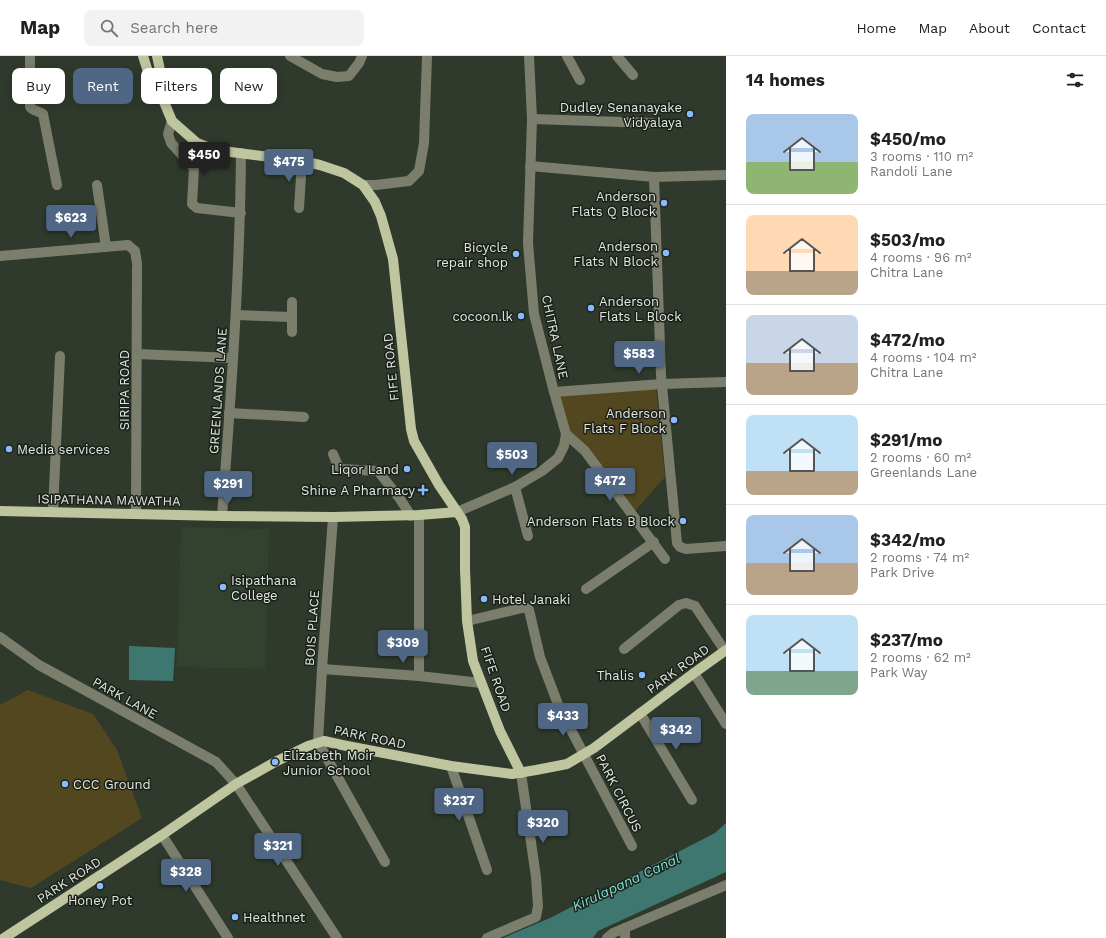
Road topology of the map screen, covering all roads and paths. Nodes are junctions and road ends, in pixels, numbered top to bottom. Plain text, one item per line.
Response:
1 (30, 56) edge
2 (143, 56) edge
3 (157, 56) edge
4 (290, 56) edge
5 (362, 56) edge
6 (427, 56) edge
7 (529, 56) edge
8 (567, 56) edge
9 (617, 56) edge
10 (147, 68) edge
11 (159, 68) edge
12 (633, 75) dead end
13 (580, 80) dead end
14 (165, 104) edge
15 (532, 119) junction
16 (172, 121) junction
17 (652, 123) dead end
18 (241, 153) junction
19 (302, 161) junction
20 (530, 166) junction
21 (726, 175) edge
22 (654, 177) junction
23 (57, 185) dead end
24 (97, 185) dead end
25 (363, 185) junction
26 (299, 208) dead end
27 (241, 213) junction
28 (106, 247) junction
29 (0, 256) edge
30 (292, 302) dead end
31 (236, 315) junction
32 (292, 317) junction
33 (292, 332) dead end
34 (137, 354) junction
35 (60, 356) dead end
36 (234, 358) junction
37 (726, 382) edge
38 (662, 384) junction
39 (554, 392) junction
40 (229, 413) junction
41 (304, 417) dead end
42 (566, 434) junction
43 (333, 454) dead end
44 (515, 487) junction
45 (0, 511) edge
46 (53, 511) junction
47 (457, 512) junction
48 (136, 514) junction
49 (222, 516) junction
50 (415, 516) junction
51 (333, 517) junction
52 (528, 536) dead end
53 (654, 542) junction
54 (726, 546) edge
55 (665, 559) dead end
56 (586, 589) dead end
57 (467, 621) junction
58 (0, 637) edge
59 (624, 649) dead end
60 (726, 650) edge
61 (322, 669) junction
62 (694, 673) junction
63 (418, 676) junction
64 (481, 684) junction
65 (640, 713) junction
66 (726, 724) edge
67 (318, 742) junction
68 (584, 754) junction
69 (451, 766) junction
70 (521, 772) junction
71 (236, 784) junction
72 (692, 800) dead end
73 (162, 836) junction
74 (632, 846) dead end
75 (385, 862) dead end
76 (487, 870) dead end
77 (726, 885) edge
78 (625, 933) edge
79 (4, 938) edge
80 (228, 938) edge
81 (337, 938) edge
82 (487, 938) edge
83 (607, 938) edge

1 - 23 street
2 - 10 main road, FIFE ROAD
3 - 11 main road, FIFE ROAD
4 - 5 street
6 - 25 street
7 - 15 street, CHITRA LANE
8 - 13 street
9 - 12 street
14 - 16 main road, FIFE ROAD
15 - 17 street
15 - 20 street, CHITRA LANE
16 - 18 main road, FIFE ROAD
16 - 27 street
18 - 19 main road, FIFE ROAD
18 - 27 street, GREENLANDS LANE
19 - 25 main road, FIFE ROAD
19 - 26 street
20 - 22 street
20 - 39 street, CHITRA LANE
21 - 22 street
22 - 38 street
24 - 28 street
25 - 47 main road, FIFE ROAD
27 - 31 street, GREENLANDS LANE
28 - 29 street
28 - 34 street, SIRIPA ROAD
30 - 32 street
31 - 32 street
31 - 36 street, GREENLANDS LANE
32 - 33 street
34 - 36 street
34 - 48 street, SIRIPA ROAD
35 - 46 street
36 - 40 street, GREENLANDS LANE
37 - 38 street
38 - 39 street
38 - 54 street
39 - 42 street, CHITRA LANE
40 - 41 street
40 - 49 street, GREENLANDS LANE
42 - 44 street
42 - 53 street
43 - 50 street
44 - 47 street
44 - 52 street
45 - 46 main road, ISIPATHANA MAWATHA
46 - 48 main road, ISIPATHANA MAWATHA
47 - 50 main road, ISIPATHANA MAWATHA
47 - 57 main road, FIFE ROAD
48 - 49 main road, ISIPATHANA MAWATHA
49 - 51 main road, ISIPATHANA MAWATHA
50 - 51 main road, ISIPATHANA MAWATHA
50 - 63 street
51 - 61 street, BOIS PLACE
53 - 55 street
53 - 56 street
57 - 64 main road, FIFE ROAD
57 - 68 street, PARK CIRCUS
58 - 71 street, PARK LANE
59 - 60 street
60 - 62 main road, PARK ROAD
61 - 63 street
61 - 67 street, BOIS PLACE
62 - 65 main road, PARK ROAD
62 - 66 street
63 - 64 street
64 - 70 main road, FIFE ROAD
65 - 68 main road, PARK ROAD
65 - 72 street
67 - 69 main road, PARK ROAD
67 - 71 main road, PARK ROAD
67 - 75 street
68 - 70 main road, PARK ROAD
68 - 74 street, PARK CIRCUS
69 - 70 main road, PARK ROAD
69 - 76 street
70 - 82 street
71 - 73 main road, PARK ROAD
71 - 81 street, PARK LANE
73 - 79 main road, PARK ROAD
73 - 80 street
77 - 78 street
78 - 83 street

